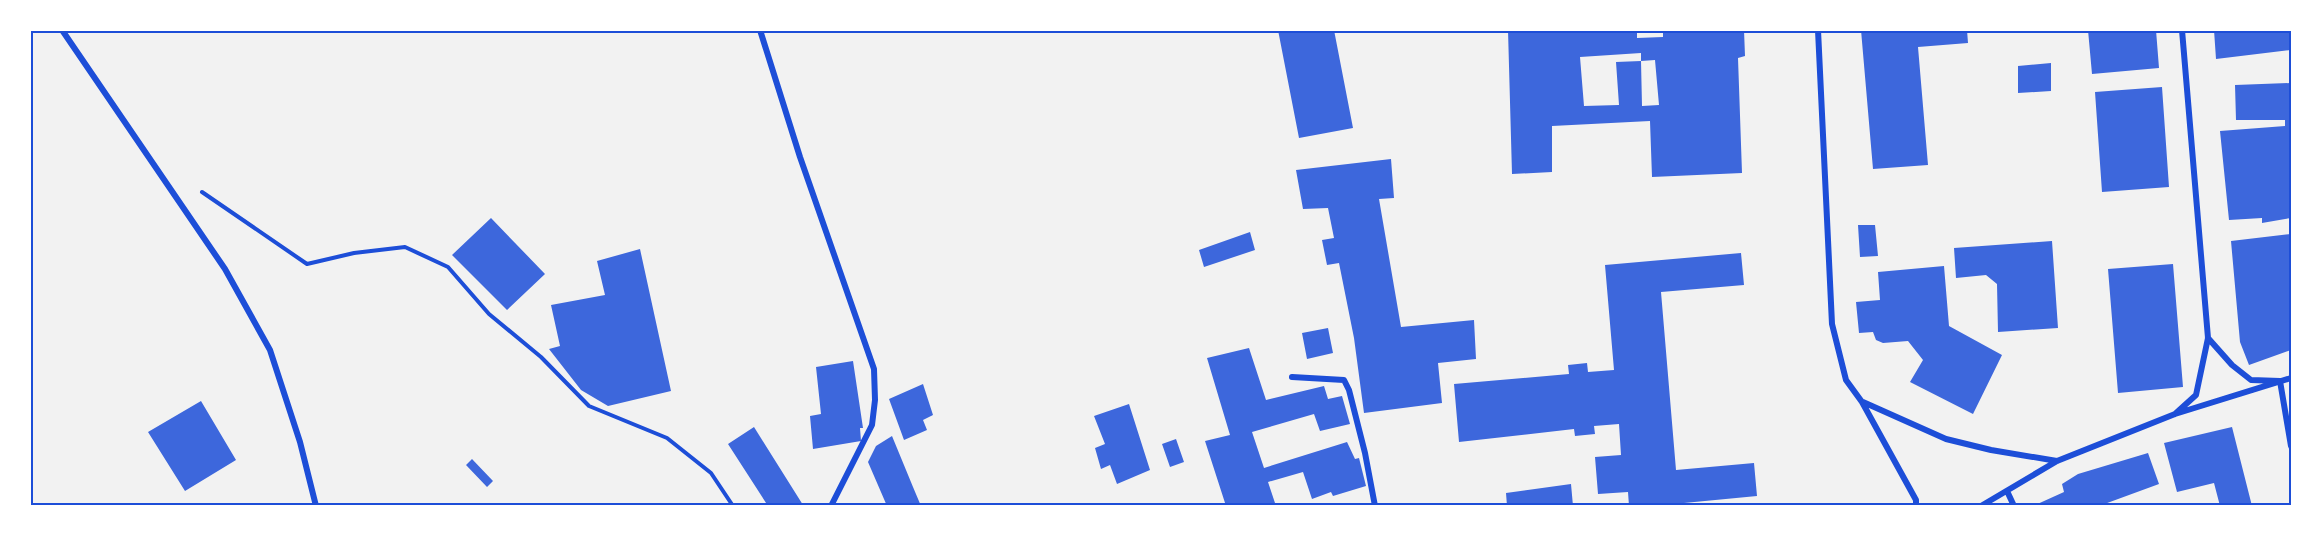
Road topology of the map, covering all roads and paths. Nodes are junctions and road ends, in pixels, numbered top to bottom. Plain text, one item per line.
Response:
1 (62, 30) edge
2 (760, 30) edge
3 (1818, 30) edge
4 (2182, 30) edge
5 (199, 190) dead end
6 (2208, 338) junction
7 (1292, 377) dead end
8 (2291, 378) edge
9 (2280, 381) junction
10 (1862, 402) junction
11 (2175, 414) junction
12 (2291, 446) edge
13 (2057, 460) junction
14 (2007, 491) junction
15 (316, 506) edge
16 (733, 506) edge
17 (831, 506) edge
18 (1374, 506) edge
19 (1916, 506) edge
20 (1981, 506) edge
21 (2013, 506) edge

1 - 15 street
2 - 17 street
3 - 10 street
4 - 6 street
5 - 16 path
6 - 9 street
6 - 11 street
7 - 18 street
8 - 9 street
9 - 11 street
9 - 12 street
10 - 13 street
10 - 19 street
11 - 13 street
13 - 14 street
14 - 20 street
14 - 21 street

